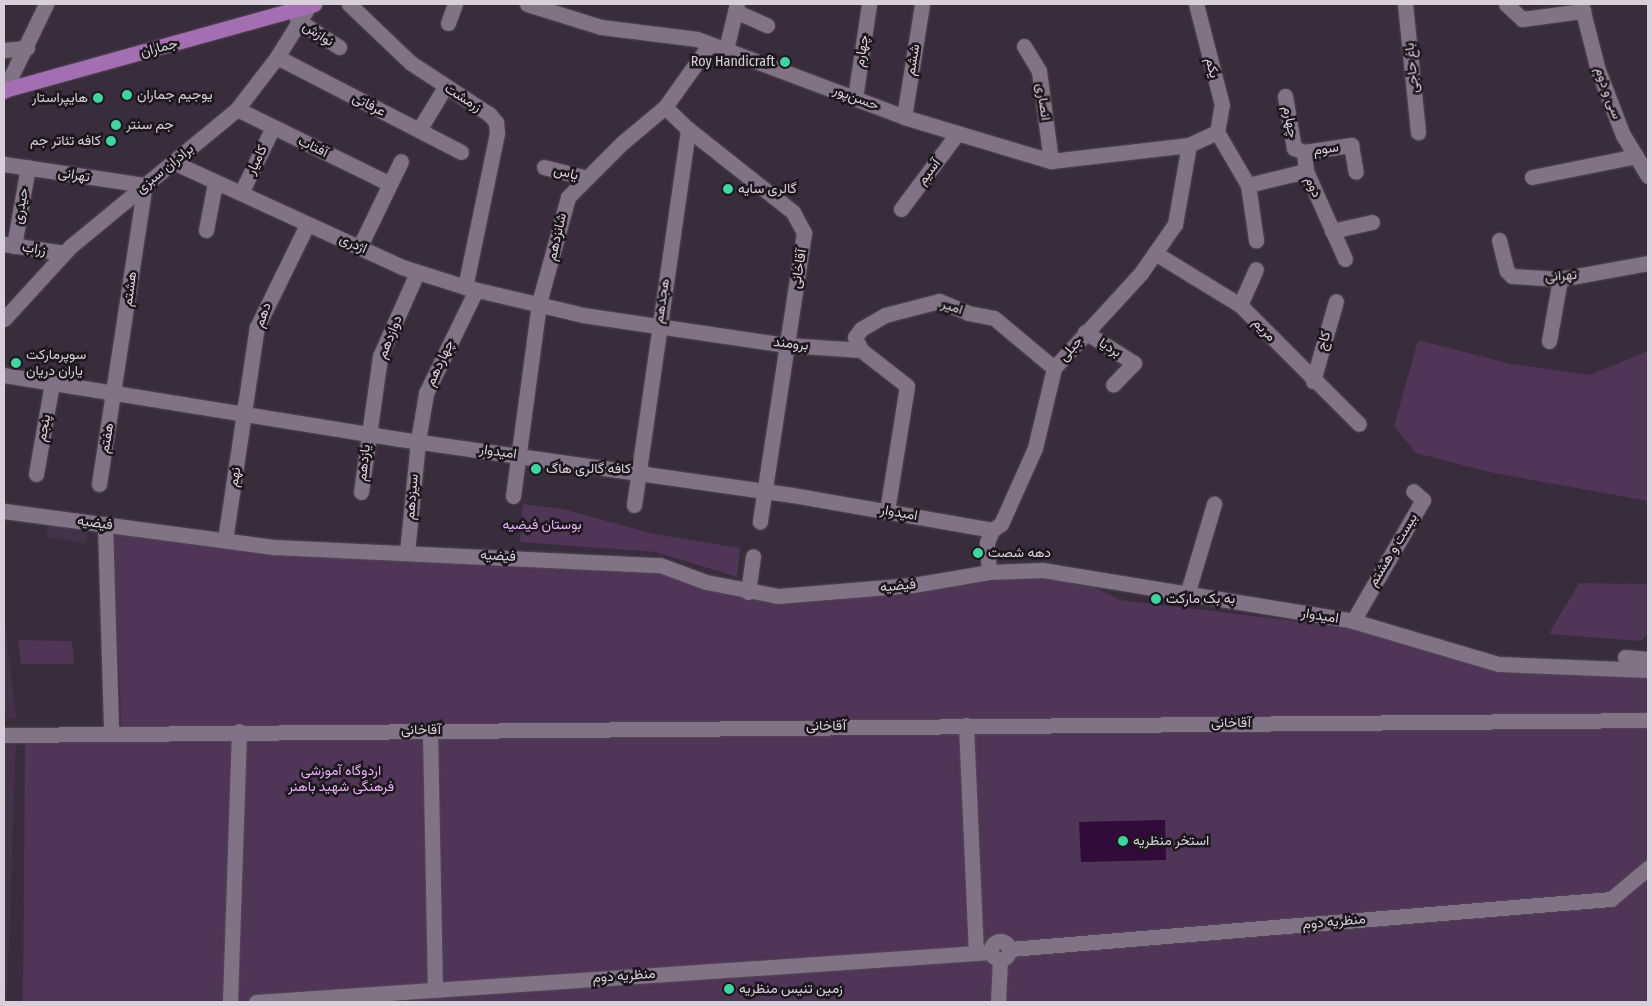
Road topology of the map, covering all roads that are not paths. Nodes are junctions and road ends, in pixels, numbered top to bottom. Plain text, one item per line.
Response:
1 (46, 4) edge
2 (311, 4) edge
3 (349, 4) edge
4 (456, 4) edge
5 (527, 4) edge
6 (869, 4) edge
7 (922, 4) edge
8 (1196, 4) edge
9 (1405, 4) edge
10 (1506, 4) edge
11 (736, 7) edge
12 (1582, 7) edge
13 (298, 20) junction
14 (448, 23) dead end
15 (767, 25) dead end
16 (710, 44) junction
17 (1024, 46) dead end
18 (339, 47) dead end
19 (27, 48) junction
20 (726, 49) junction
21 (4, 50) edge
22 (277, 57) junction
23 (445, 87) junction
24 (4, 91) edge
25 (1285, 96) dead end
26 (855, 98) junction
27 (666, 107) junction
28 (237, 109) junction
29 (904, 117) junction
30 (273, 127) junction
31 (688, 129) junction
32 (419, 130) junction
33 (1217, 132) junction
34 (1418, 132) dead end
35 (956, 134) junction
36 (1189, 145) junction
37 (461, 152) dead end
38 (1304, 152) junction
39 (1636, 156) junction
40 (401, 160) dead end
41 (1051, 161) junction
42 (175, 163) junction
43 (4, 164) edge
44 (28, 167) junction
45 (544, 167) dead end
46 (1306, 171) junction
47 (1356, 172) dead end
48 (1648, 176) edge
49 (1532, 177) dead end
50 (587, 178) junction
51 (215, 183) junction
52 (390, 184) junction
53 (145, 185) junction
54 (1248, 185) junction
55 (241, 193) junction
56 (901, 209) dead end
57 (1372, 222) dead end
58 (307, 225) junction
59 (206, 230) dead end
60 (1332, 230) junction
61 (1256, 240) dead end
62 (1499, 240) dead end
63 (9, 245) edge
64 (360, 246) junction
65 (64, 253) junction
66 (1155, 253) junction
67 (1344, 259) dead end
68 (1648, 263) edge
69 (1256, 269) dead end
70 (417, 272) junction
71 (1560, 279) junction
72 (471, 288) junction
73 (1336, 301) dead end
74 (539, 303) junction
75 (1240, 305) junction
76 (4, 319) edge
77 (659, 325) junction
78 (1085, 332) junction
79 (1549, 341) dead end
80 (787, 345) junction
81 (861, 350) junction
82 (1054, 368) junction
83 (4, 375) edge
84 (1313, 381) junction
85 (52, 383) junction
86 (1113, 384) dead end
87 (115, 393) junction
88 (246, 414) junction
89 (1359, 424) dead end
90 (367, 434) junction
91 (418, 442) junction
92 (517, 455) junction
93 (36, 474) dead end
94 (641, 474) junction
95 (99, 484) dead end
96 (763, 491) junction
97 (1413, 491) dead end
98 (361, 492) dead end
99 (513, 496) dead end
100 (1214, 504) dead end
101 (634, 505) dead end
102 (4, 511) edge
103 (887, 511) junction
104 (760, 522) dead end
105 (105, 524) junction
106 (990, 536) junction
107 (225, 540) junction
108 (407, 552) junction
109 (754, 556) dead end
110 (1043, 566) junction
111 (988, 569) junction
112 (1189, 588) junction
113 (748, 592) junction
114 (1354, 617) junction
115 (1648, 659) edge
116 (1527, 661) junction
117 (1648, 670) edge
118 (1648, 720) edge
119 (966, 725) junction
120 (430, 730) junction
121 (239, 731) junction
122 (111, 732) junction
123 (4, 736) edge
124 (1648, 868) edge
125 (994, 954) junction
126 (435, 988) junction
127 (230, 1002) edge
128 (256, 1002) edge
129 (998, 1002) edge

1 - 19 street
2 - 13 street, برادران سبزی
2 - 24 main road, جماران
3 - 23 street, زرمشت
4 - 14 street
5 - 16 street, حسن‌پور
6 - 26 street, چهارم
7 - 29 street, ششم
8 - 33 street, یکم
9 - 34 street, باغ حاجی
10 - 12 street
11 - 15 street
11 - 20 street
12 - 39 street, سی و دوم
13 - 18 street, نوازش
13 - 22 street, برادران سبزی
16 - 20 street, حسن‌پور
16 - 27 street, شانزدهم
17 - 41 street, انصاری
19 - 21 street
19 - 24 street
20 - 26 street, حسن‌پور
22 - 28 street, برادران سبزی
22 - 32 street, عرفاتی
23 - 32 street
23 - 72 street, زرمشت
25 - 38 street, چهارم
26 - 29 street, حسن‌پور
27 - 31 street, آقاخانی
27 - 50 street, شانزدهم
28 - 30 street, آفتاب
28 - 42 street, برادران سبزی
29 - 35 street, حسن‌پور
30 - 52 street, آفتاب
30 - 55 street, کامیار
31 - 77 street, هجدهم
31 - 80 street, آقاخانی
32 - 37 street, عرفاتی
33 - 36 street
33 - 54 street
35 - 41 street, حسن‌پور
35 - 56 street, آسیم
36 - 41 street, حسن‌پور
36 - 66 street, جبلی
38 - 46 street, چهارم
38 - 47 street, سوم
39 - 48 street, سی و دوم
39 - 49 street
40 - 52 street
42 - 51 street, اژدری
42 - 53 street, برادران سبزی
43 - 44 street, تهرانی
44 - 53 street, تهرانی
44 - 63 street, حیدری
45 - 50 street, یاس
46 - 54 street, دوم
46 - 60 street, دوم
50 - 74 street, شانزدهم
51 - 55 street, اژدری
51 - 59 street
52 - 64 street
53 - 65 street, برادران سبزی
53 - 87 street, هشتم
54 - 61 street
55 - 58 street, اژدری
57 - 60 street
58 - 64 street, اژدری
58 - 88 street, دهم
60 - 67 street, دوم
62 - 71 street, تهرانی
63 - 65 street, زراب
64 - 70 street, اژدری
65 - 76 street, برادران سبزی
66 - 75 street, مریم
66 - 78 street, جبلی
68 - 71 street, تهرانی
69 - 75 street
70 - 72 street, اژدری
70 - 90 street, دوازدهم
71 - 79 street
72 - 74 street, اژدری
72 - 91 street, چهاردهم
73 - 84 street, کاج
74 - 77 street, برومند
74 - 92 street, شانزدهم
75 - 84 street, مریم
77 - 80 street, برومند
77 - 94 street, هجدهم
78 - 82 street, جبلی
78 - 86 street, بردیا
80 - 81 street, برومند
80 - 96 street, آقاخانی
81 - 82 street, امیر
81 - 103 street
82 - 106 street, جبلی
83 - 85 street, امیدوار
84 - 89 street, مریم
85 - 87 street, امیدوار
85 - 93 street, پنجم
87 - 88 street, امیدوار
87 - 95 street, هفتم
88 - 90 street, امیدوار
88 - 107 street, نهم
90 - 91 street, امیدوار
90 - 98 street, یازدهم
91 - 92 street, امیدوار
91 - 108 street, سیزدهم
92 - 94 street, امیدوار
92 - 99 street, شانزدهم
94 - 96 street, امیدوار
94 - 101 street, هجدهم
96 - 103 street, امیدوار
96 - 104 street, آقاخانی
97 - 114 street, بیست و هشتم
100 - 112 street
102 - 105 street, فیضیه
103 - 106 street, امیدوار
105 - 107 street, فیضیه
105 - 122 street
106 - 111 street
107 - 108 street, فیضیه
108 - 113 street, فیضیه
109 - 113 street
110 - 111 street, امیدوار
110 - 112 street, امیدوار
110 - 114 street, امیدوار
111 - 113 street, فیضیه
112 - 114 street, امیدوار
114 - 116 street, امیدوار
115 - 116 street, امیدوار
116 - 117 street, امیدوار
118 - 119 street, آقاخانی
119 - 120 street, آقاخانی
119 - 125 street
120 - 121 street, آقاخانی
120 - 126 street
121 - 122 street, آقاخانی
121 - 127 street
122 - 123 street, آقاخانی
124 - 125 street, منظریه دوم
125 - 126 street, منظریه دوم
125 - 129 street
126 - 128 street, منظریه دوم

